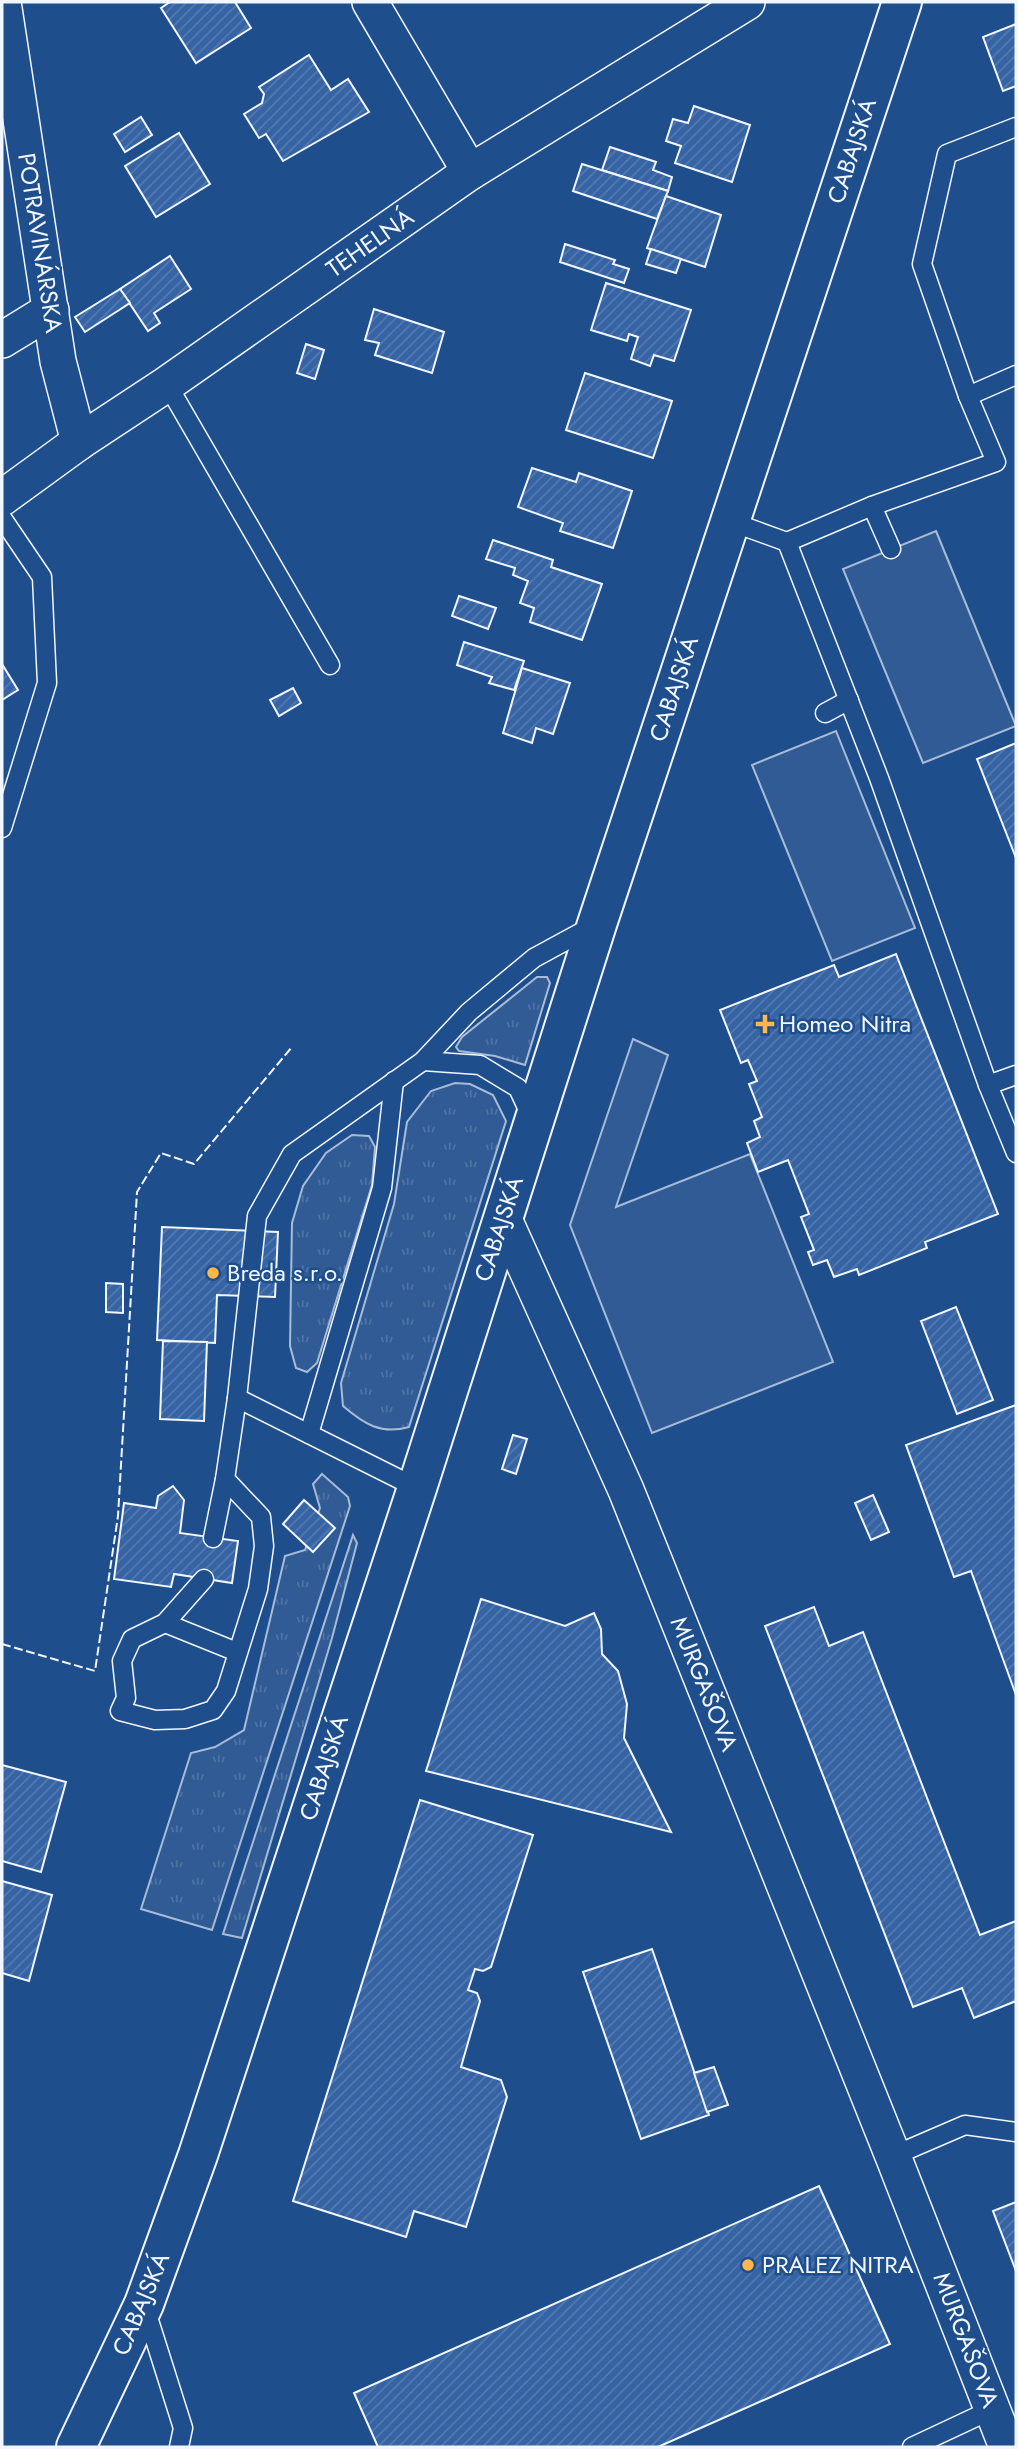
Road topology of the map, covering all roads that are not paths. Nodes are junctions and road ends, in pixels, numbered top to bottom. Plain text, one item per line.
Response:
1 (3, 2) edge
2 (370, 2) edge
3 (747, 2) edge
4 (902, 2) edge
5 (10, 99) edge
6 (1016, 127) edge
7 (470, 172) junction
8 (51, 310) junction
9 (2, 340) edge
10 (1016, 375) edge
11 (167, 384) junction
12 (968, 396) junction
13 (79, 442) junction
14 (2, 498) edge
15 (872, 506) junction
16 (2, 518) edge
17 (729, 521) junction
18 (787, 542) junction
19 (891, 549) dead end
20 (330, 665) dead end
21 (849, 700) junction
22 (825, 713) dead end
23 (2, 828) edge
24 (597, 924) junction
25 (423, 1061) junction
26 (1016, 1075) edge
27 (394, 1081) junction
28 (988, 1085) junction
29 (534, 1122) junction
30 (1016, 1153) edge
31 (503, 1217) junction
32 (237, 1398) junction
33 (309, 1434) junction
34 (225, 1479) junction
35 (417, 1488) junction
36 (213, 1538) dead end
37 (204, 1579) dead end
38 (165, 1623) junction
39 (237, 1652) junction
40 (1016, 2132) edge
41 (893, 2156) junction
42 (144, 2304) junction
43 (993, 2409) junction
44 (76, 2447) edge
45 (179, 2447) edge
46 (912, 2447) edge
47 (1007, 2447) edge

1 - 5 street, POTRAVINÁRSKA
2 - 7 street
3 - 7 street, TEHELNÁ
4 - 17 main road, CABAJSKÁ
5 - 8 street, POTRAVINÁRSKA
6 - 12 lane
7 - 11 street, TEHELNÁ
8 - 9 street
8 - 13 street, POTRAVINÁRSKA
10 - 12 lane
11 - 13 street, TEHELNÁ
11 - 20 lane
12 - 15 lane
13 - 14 street, TEHELNÁ
15 - 18 lane
15 - 19 lane
16 - 23 lane
17 - 18 lane
17 - 24 main road, CABAJSKÁ
18 - 21 lane
21 - 22 lane
21 - 28 lane
24 - 25 lane
24 - 29 main road, CABAJSKÁ
25 - 27 lane
25 - 29 lane
26 - 28 lane
27 - 32 lane
27 - 33 lane
28 - 30 lane
29 - 31 main road, CABAJSKÁ
31 - 35 main road, CABAJSKÁ
31 - 41 street, MURGAŠOVA
32 - 33 lane
32 - 34 lane
33 - 35 lane
34 - 36 lane
34 - 39 lane
35 - 42 main road, CABAJSKÁ
37 - 38 lane
38 - 39 lane
38 - 39 lane
40 - 41 lane
41 - 43 street, MURGAŠOVA
42 - 44 main road, CABAJSKÁ
42 - 45 lane
43 - 46 lane
43 - 47 street, MURGAŠOVA

